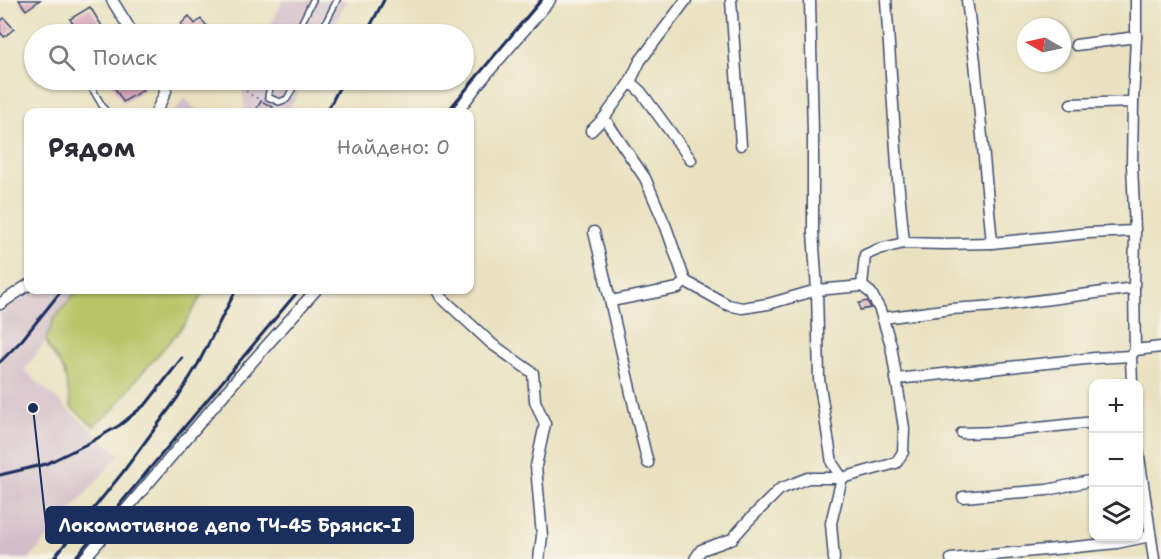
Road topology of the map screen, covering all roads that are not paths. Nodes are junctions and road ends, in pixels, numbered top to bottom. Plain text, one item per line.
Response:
1 (112, 0) edge
2 (313, 0) edge
3 (338, 0) edge
4 (550, 0) edge
5 (686, 0) edge
6 (731, 0) edge
7 (810, 0) edge
8 (886, 0) edge
9 (967, 0) edge
10 (1136, 0) edge
11 (128, 24) edge
12 (301, 24) edge
13 (325, 24) edge
14 (1136, 37) junction
15 (1076, 45) dead end
16 (630, 82) junction
17 (474, 89) edge
18 (93, 90) edge
19 (165, 90) edge
20 (269, 90) edge
21 (292, 90) edge
22 (473, 90) edge
23 (1133, 102) junction
24 (1071, 104) dead end
25 (104, 108) edge
26 (158, 108) edge
27 (459, 108) edge
28 (604, 118) junction
29 (591, 131) dead end
30 (741, 145) dead end
31 (691, 160) dead end
32 (1135, 231) junction
33 (594, 232) dead end
34 (904, 243) junction
35 (992, 243) junction
36 (685, 281) junction
37 (862, 286) junction
38 (24, 288) edge
39 (1134, 288) junction
40 (818, 290) junction
41 (312, 294) edge
42 (439, 294) edge
43 (611, 301) junction
44 (0, 304) edge
45 (883, 318) junction
46 (1161, 347) edge
47 (1133, 353) junction
48 (896, 379) junction
49 (1132, 379) edge
50 (1089, 423) edge
51 (962, 433) dead end
52 (648, 463) dead end
53 (842, 478) junction
54 (1089, 481) edge
55 (1142, 487) edge
56 (963, 497) dead end
57 (1150, 536) junction
58 (1006, 557) edge
59 (84, 559) edge
60 (539, 559) edge
61 (695, 559) edge
62 (834, 559) edge
63 (951, 559) edge
64 (1154, 559) edge

1 - 11 street
2 - 12 lane
3 - 13 lane
4 - 17 street
5 - 16 street
6 - 30 street
7 - 40 street
8 - 34 street
9 - 35 street
10 - 14 street
14 - 15 street
14 - 23 street
16 - 28 street
16 - 31 street
18 - 25 lane
19 - 26 street
20 - 21 lane
22 - 27 street
23 - 24 street
23 - 32 street
28 - 29 street
28 - 36 street
32 - 35 street
32 - 39 street
33 - 43 street
34 - 35 street
34 - 37 street
36 - 40 street
36 - 43 street
37 - 40 street
37 - 45 street
38 - 44 street
39 - 45 street
39 - 47 street
40 - 53 street
41 - 59 street
42 - 60 street
43 - 52 street
45 - 48 street
46 - 47 street
47 - 48 street
47 - 49 street
48 - 53 street
50 - 51 street
53 - 61 street
53 - 62 street
54 - 56 street
55 - 57 street
57 - 58 street
57 - 64 street
58 - 63 street

